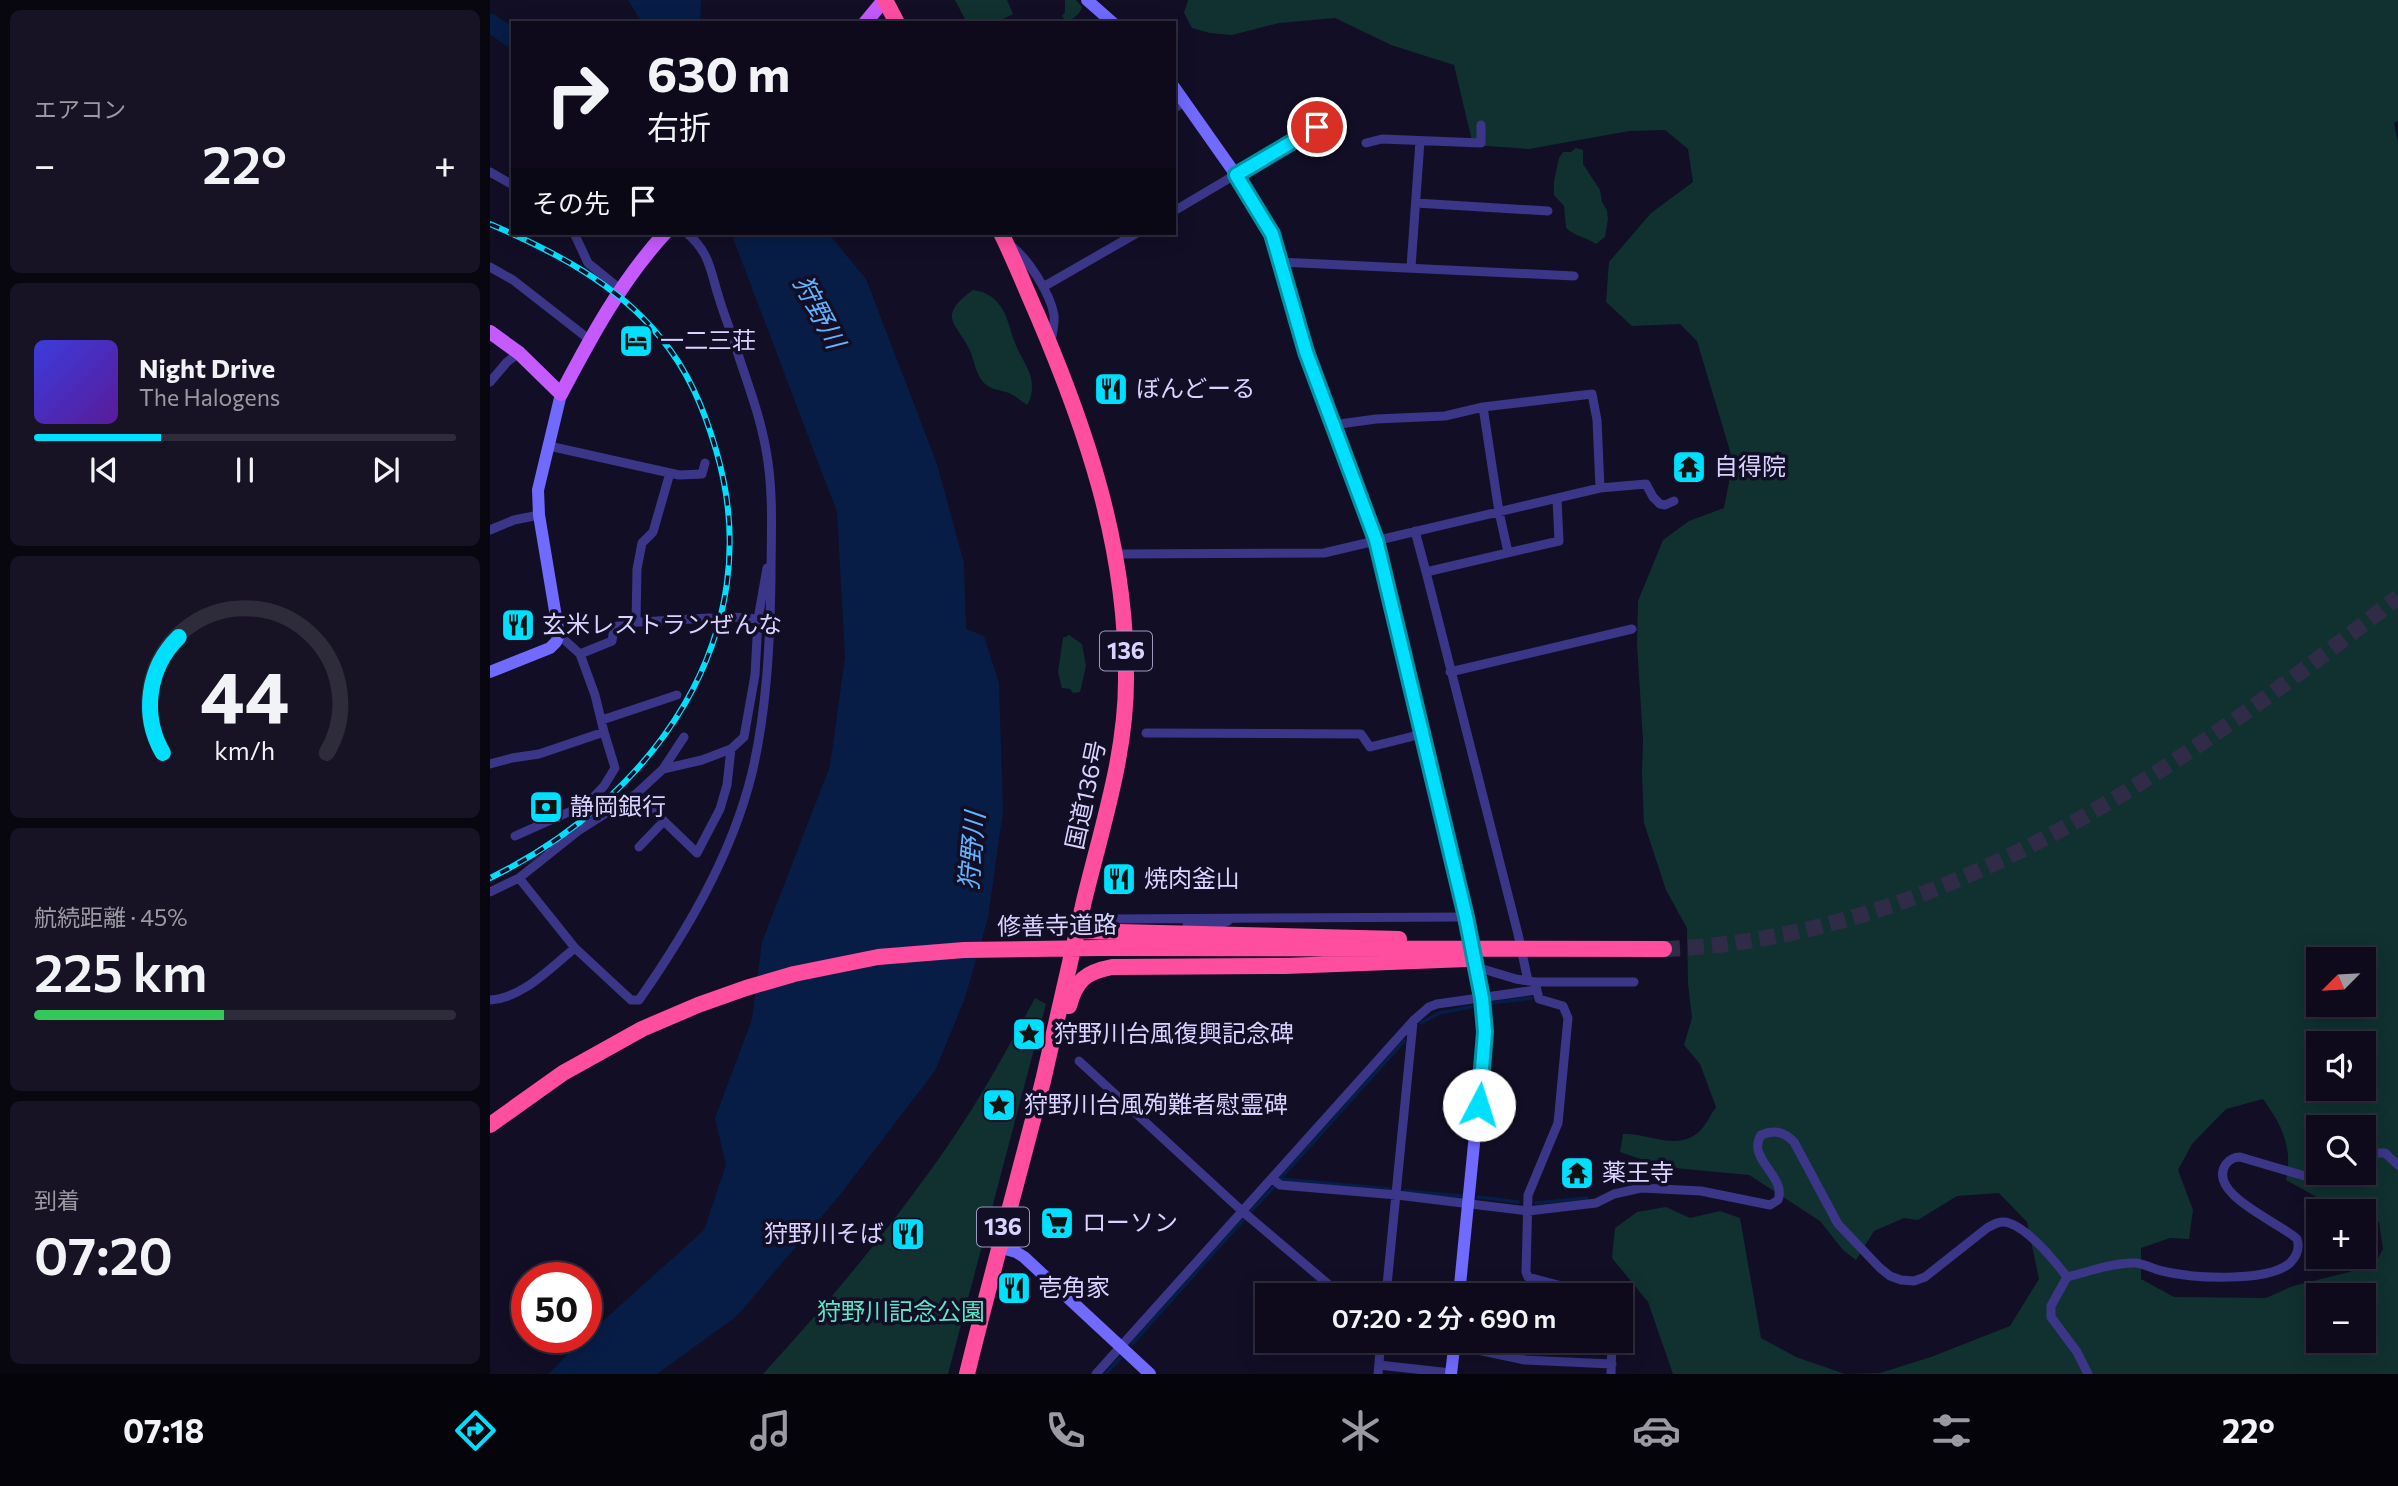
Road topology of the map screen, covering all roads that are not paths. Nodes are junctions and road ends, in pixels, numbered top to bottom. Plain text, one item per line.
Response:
1 (885, 0) edge
2 (1087, 0) edge
3 (868, 20) edge
4 (896, 21) edge
5 (1111, 21) edge
6 (1180, 105) edge
7 (1481, 125) dead end
8 (1333, 131) dead end
9 (1420, 141) junction
10 (1366, 143) dead end
11 (490, 172) edge
12 (1236, 175) junction
13 (511, 184) edge
14 (1416, 203) junction
15 (1176, 210) edge
16 (1548, 211) dead end
17 (575, 235) edge
18 (663, 235) edge
19 (689, 235) edge
20 (1134, 235) edge
21 (1003, 237) edge
22 (1280, 262) junction
23 (490, 267) edge
24 (1411, 267) junction
25 (1574, 276) dead end
26 (1043, 287) junction
27 (620, 289) junction
28 (490, 332) edge
29 (590, 340) junction
30 (1050, 345) junction
31 (519, 353) junction
32 (490, 382) edge
33 (561, 394) junction
34 (1483, 407) junction
35 (1332, 425) junction
36 (549, 446) junction
37 (705, 463) dead end
38 (670, 473) junction
39 (1600, 488) junction
40 (1557, 499) junction
41 (1674, 501) dead end
42 (1499, 512) junction
43 (540, 515) junction
44 (490, 530) edge
45 (1415, 531) junction
46 (1376, 540) junction
47 (1508, 552) junction
48 (1115, 554) junction
49 (771, 560) junction
50 (1426, 572) junction
51 (733, 617) tunnel mouth
52 (709, 618) tunnel mouth
53 (758, 619) junction
54 (636, 622) junction
55 (1632, 629) dead end
56 (559, 635) junction
57 (580, 654) junction
58 (490, 672) edge
59 (1450, 672) junction
60 (677, 695) dead end
61 (602, 720) junction
62 (604, 732) junction
63 (1146, 733) dead end
64 (1422, 734) junction
65 (684, 737) dead end
66 (731, 749) junction
67 (490, 764) edge
68 (663, 769) junction
69 (636, 794) junction
70 (664, 821) junction
71 (515, 836) dead end
72 (639, 847) dead end
73 (519, 878) junction
74 (490, 892) edge
75 (1466, 917) junction
76 (1233, 918) junction
77 (1109, 919) dead end
78 (1078, 931) junction
79 (1118, 933) junction
80 (575, 948) junction
81 (1509, 948) junction
82 (1561, 950) junction
83 (1664, 950) tunnel mouth
84 (1073, 952) junction
85 (1112, 967) junction
86 (1476, 967) junction
87 (1634, 982) dead end
88 (1533, 984) junction
89 (1482, 998) junction
90 (490, 1000) edge
91 (1413, 1021) junction
92 (1079, 1061) dead end
93 (1043, 1080) junction
94 (490, 1125) edge
95 (2376, 1153) edge
96 (2398, 1165) edge
97 (2306, 1177) edge
98 (1272, 1178) junction
99 (1396, 1195) junction
100 (1469, 1203) junction
101 (1242, 1211) junction
102 (1528, 1211) junction
103 (998, 1247) junction
104 (2067, 1277) junction
105 (1327, 1283) edge
106 (1387, 1283) edge
107 (1460, 1283) edge
108 (1550, 1283) edge
109 (1120, 1347) junction
110 (1453, 1353) edge
111 (1496, 1353) edge
112 (1379, 1369) edge
113 (1611, 1369) edge
114 (967, 1374) edge
115 (1096, 1374) edge
116 (1150, 1374) edge
117 (1451, 1374) edge
118 (2088, 1374) edge

1 - 3 main road
1 - 4 highway
2 - 5 main road
6 - 12 main road
7 - 9 street
8 - 12 street
9 - 10 street
9 - 14 street
11 - 13 street
12 - 15 street
12 - 22 main road
14 - 16 street
14 - 24 street
17 - 27 street
18 - 27 main road
19 - 49 street
20 - 26 street
21 - 26 street
21 - 30 highway, 国道136号 / 136
22 - 24 street
22 - 35 main road
23 - 29 street
24 - 25 street
26 - 30 street
27 - 29 main road
28 - 31 main road
29 - 33 main road
30 - 48 highway, 国道136号 / 136
31 - 32 street
31 - 33 main road
33 - 36 main road
34 - 35 street
34 - 39 street
34 - 42 street
35 - 46 main road
36 - 38 street
36 - 43 main road
37 - 38 street
38 - 54 street
39 - 40 street
39 - 41 street
40 - 42 street
40 - 47 street
42 - 45 street
42 - 47 street
43 - 44 street
43 - 56 main road
45 - 46 street
45 - 50 street
46 - 48 street
46 - 64 main road
47 - 50 street
48 - 78 highway, 国道136号 / 136
49 - 53 street
49 - 80 street
50 - 59 street
51 - 53 street
52 - 54 street
53 - 66 street
54 - 57 street
55 - 59 street
56 - 57 street
56 - 58 main road
57 - 61 street
59 - 88 street
60 - 61 street
61 - 62 street
62 - 67 street
62 - 71 street
63 - 64 street
64 - 75 main road
65 - 68 street
66 - 68 street
66 - 70 street
68 - 69 street
69 - 70 street
69 - 73 street
70 - 72 street
73 - 74 street
73 - 80 street
75 - 76 street
75 - 86 main road
76 - 77 street
76 - 79 street
78 - 79 highway
78 - 84 highway, 国道136号 / 136
79 - 81 highway
80 - 90 street
81 - 82 highway, 修善寺道路
81 - 94 highway, 修善寺道路
82 - 83 highway, 修善寺道路
82 - 85 highway
84 - 85 highway
84 - 93 highway, 国道136号 / 136
85 - 93 highway
86 - 88 street
86 - 89 main road
87 - 88 street
88 - 89 street
88 - 102 street
89 - 91 street
89 - 100 main road
91 - 98 street
91 - 99 street
92 - 101 street
93 - 103 highway, 国道136号 / 136
95 - 96 street
97 - 104 street
98 - 99 street
98 - 101 street
99 - 100 street
99 - 106 street
100 - 102 street
100 - 107 main road
101 - 105 street
101 - 109 street
102 - 104 street
102 - 108 street
103 - 109 main road
103 - 114 highway, 国道136号 / 136
104 - 118 street
109 - 115 street
109 - 116 main road
110 - 117 main road
111 - 113 street
112 - 117 street

